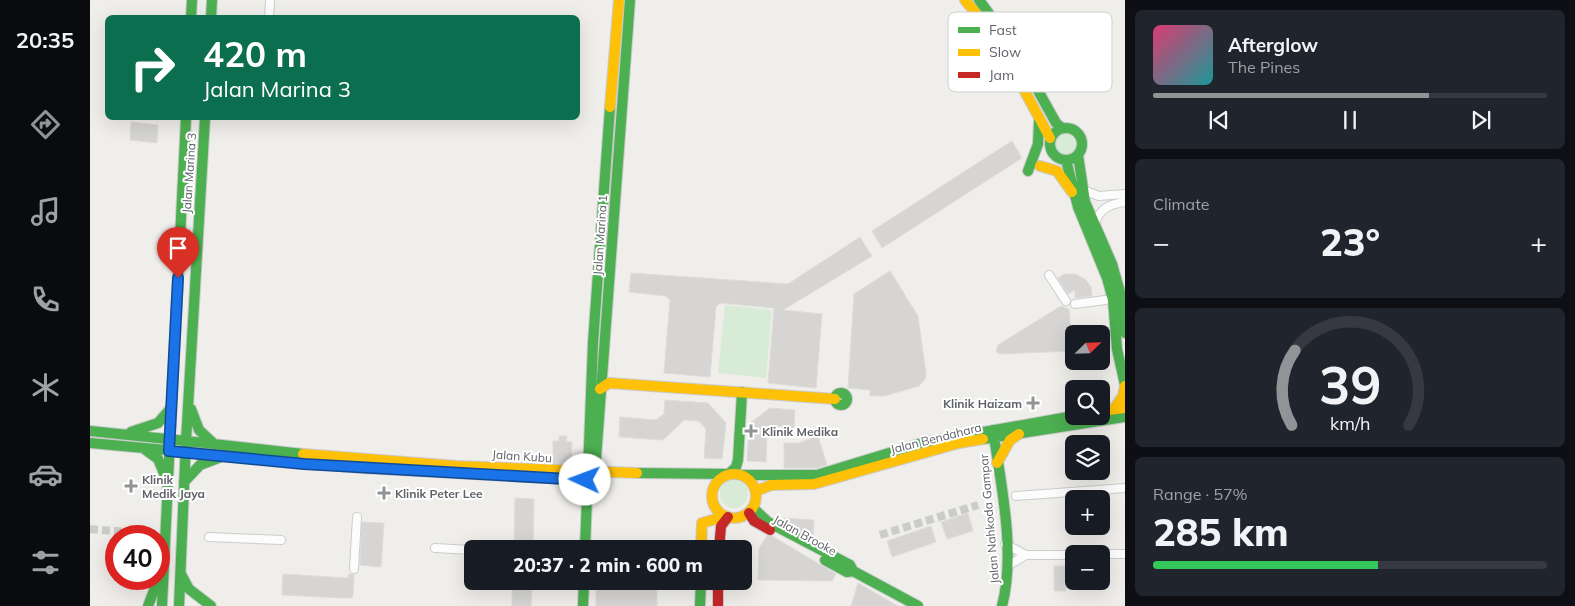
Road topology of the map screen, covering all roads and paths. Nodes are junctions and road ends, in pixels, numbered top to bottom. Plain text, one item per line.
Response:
1 (192, 0) edge
2 (212, 0) edge
3 (619, 0) edge
4 (630, 0) edge
5 (965, 0) edge
6 (979, 0) edge
7 (270, 2) dead end
8 (974, 12) edge
9 (988, 12) edge
10 (192, 15) edge
11 (211, 15) edge
12 (269, 15) edge
13 (1024, 92) edge
14 (1039, 92) edge
15 (186, 120) edge
16 (205, 120) edge
17 (1039, 121) junction
18 (1062, 128) junction
19 (1050, 142) junction
20 (1078, 155) junction
21 (1055, 156) junction
22 (1066, 160) junction
23 (1035, 165) junction
24 (1083, 190) junction
25 (1125, 194) edge
26 (1125, 202) edge
27 (1078, 207) junction
28 (1095, 223) junction
29 (1049, 275) dead end
30 (1122, 284) edge
31 (1104, 300) dead end
32 (1066, 301) dead end
33 (1074, 304) dead end
34 (1125, 332) edge
35 (1125, 385) edge
36 (600, 390) junction
37 (742, 392) junction
38 (188, 396) junction
39 (835, 398) dead end
40 (171, 408) junction
41 (1125, 408) edge
42 (1114, 409) junction
43 (1110, 410) edge
44 (1125, 416) edge
45 (1065, 418) edge
46 (90, 431) edge
47 (1022, 432) junction
48 (994, 433) junction
49 (122, 434) junction
50 (170, 439) junction
51 (186, 440) junction
52 (971, 441) junction
53 (90, 443) edge
54 (214, 444) junction
55 (142, 448) junction
56 (169, 451) junction
57 (186, 452) junction
58 (221, 456) junction
59 (997, 463) junction
60 (729, 474) junction
61 (588, 475) junction
62 (742, 475) junction
63 (168, 482) junction
64 (184, 482) junction
65 (1125, 488) edge
66 (756, 491) junction
67 (1016, 496) dead end
68 (751, 510) junction
69 (727, 516) junction
70 (357, 517) dead end
71 (165, 525) edge
72 (209, 537) dead end
73 (281, 540) dead end
74 (585, 540) edge
75 (702, 540) edge
76 (719, 540) edge
77 (1005, 544) junction
78 (435, 548) dead end
79 (464, 550) edge
80 (1110, 554) edge
81 (1125, 554) edge
82 (1026, 555) junction
83 (1065, 555) edge
84 (1007, 566) junction
85 (354, 569) dead end
86 (180, 572) junction
87 (154, 590) edge
88 (162, 590) edge
89 (584, 590) edge
90 (701, 590) edge
91 (718, 590) edge
92 (148, 606) edge
93 (162, 606) edge
94 (179, 606) edge
95 (211, 606) edge
96 (583, 606) edge
97 (700, 606) edge
98 (718, 606) edge
99 (918, 606) edge
100 (1002, 606) edge

1 - 10 street
2 - 11 street
3 - 61 street, Jalan Marina 1
4 - 36 street, Jalan Marina 1
5 - 8 street
6 - 9 street
7 - 12 street
13 - 17 street
14 - 18 street
15 - 40 street, Jalan Marina 3
16 - 38 street, Jalan Marina 3
17 - 19 street
17 - 23 street
18 - 19 street
18 - 20 street
19 - 21 street
19 - 23 street
20 - 22 street
20 - 24 street
21 - 22 street
21 - 23 street
22 - 27 street
23 - 27 street
24 - 25 street
24 - 28 street
26 - 28 street
27 - 35 street
28 - 30 street
29 - 32 street
30 - 34 street
31 - 33 street
35 - 42 street
36 - 37 street
36 - 61 street, Jalan Marina 1
37 - 39 street
37 - 60 street
38 - 51 street, Jalan Marina 3
38 - 54 street
40 - 49 street
40 - 50 street, Jalan Marina 3
41 - 42 street
42 - 43 street
44 - 47 street, Jalan Bendahara
45 - 48 street, Jalan Bendahara
46 - 49 street, Jalan Kubu
47 - 48 street, Jalan Bendahara
47 - 59 street
48 - 52 street, Jalan Bendahara
48 - 59 street, Jalan Nahkoda Gampar
48 - 62 street, Jalan Bendahara
49 - 50 street, Jalan Kubu
50 - 51 street, Jalan Kubu
50 - 56 street
51 - 54 street, Jalan Kubu
51 - 57 street
52 - 59 street
52 - 66 street, Jalan Bendahara
53 - 55 street, Jalan Kubu
54 - 61 street, Jalan Kubu
55 - 56 street, Jalan Kubu
55 - 63 street
56 - 57 street, Jalan Kubu
56 - 63 street
57 - 58 street, Jalan Kubu
57 - 64 street
58 - 61 street, Jalan Kubu
58 - 64 street
59 - 77 street, Jalan Nahkoda Gampar
60 - 61 street
60 - 62 street
60 - 69 street
61 - 74 street
62 - 66 street
63 - 71 street
64 - 86 street
65 - 67 street
66 - 68 street
68 - 69 street
68 - 99 street, Jalan Brooke
69 - 75 street
69 - 76 street
70 - 85 street
72 - 73 street
77 - 82 street
77 - 84 street, Jalan Nahkoda Gampar
78 - 79 street
80 - 81 street
82 - 83 street
82 - 84 street
84 - 100 street, Jalan Nahkoda Gampar
86 - 94 street
86 - 95 street
87 - 92 street
88 - 93 street
89 - 96 street
90 - 97 street
91 - 98 street

